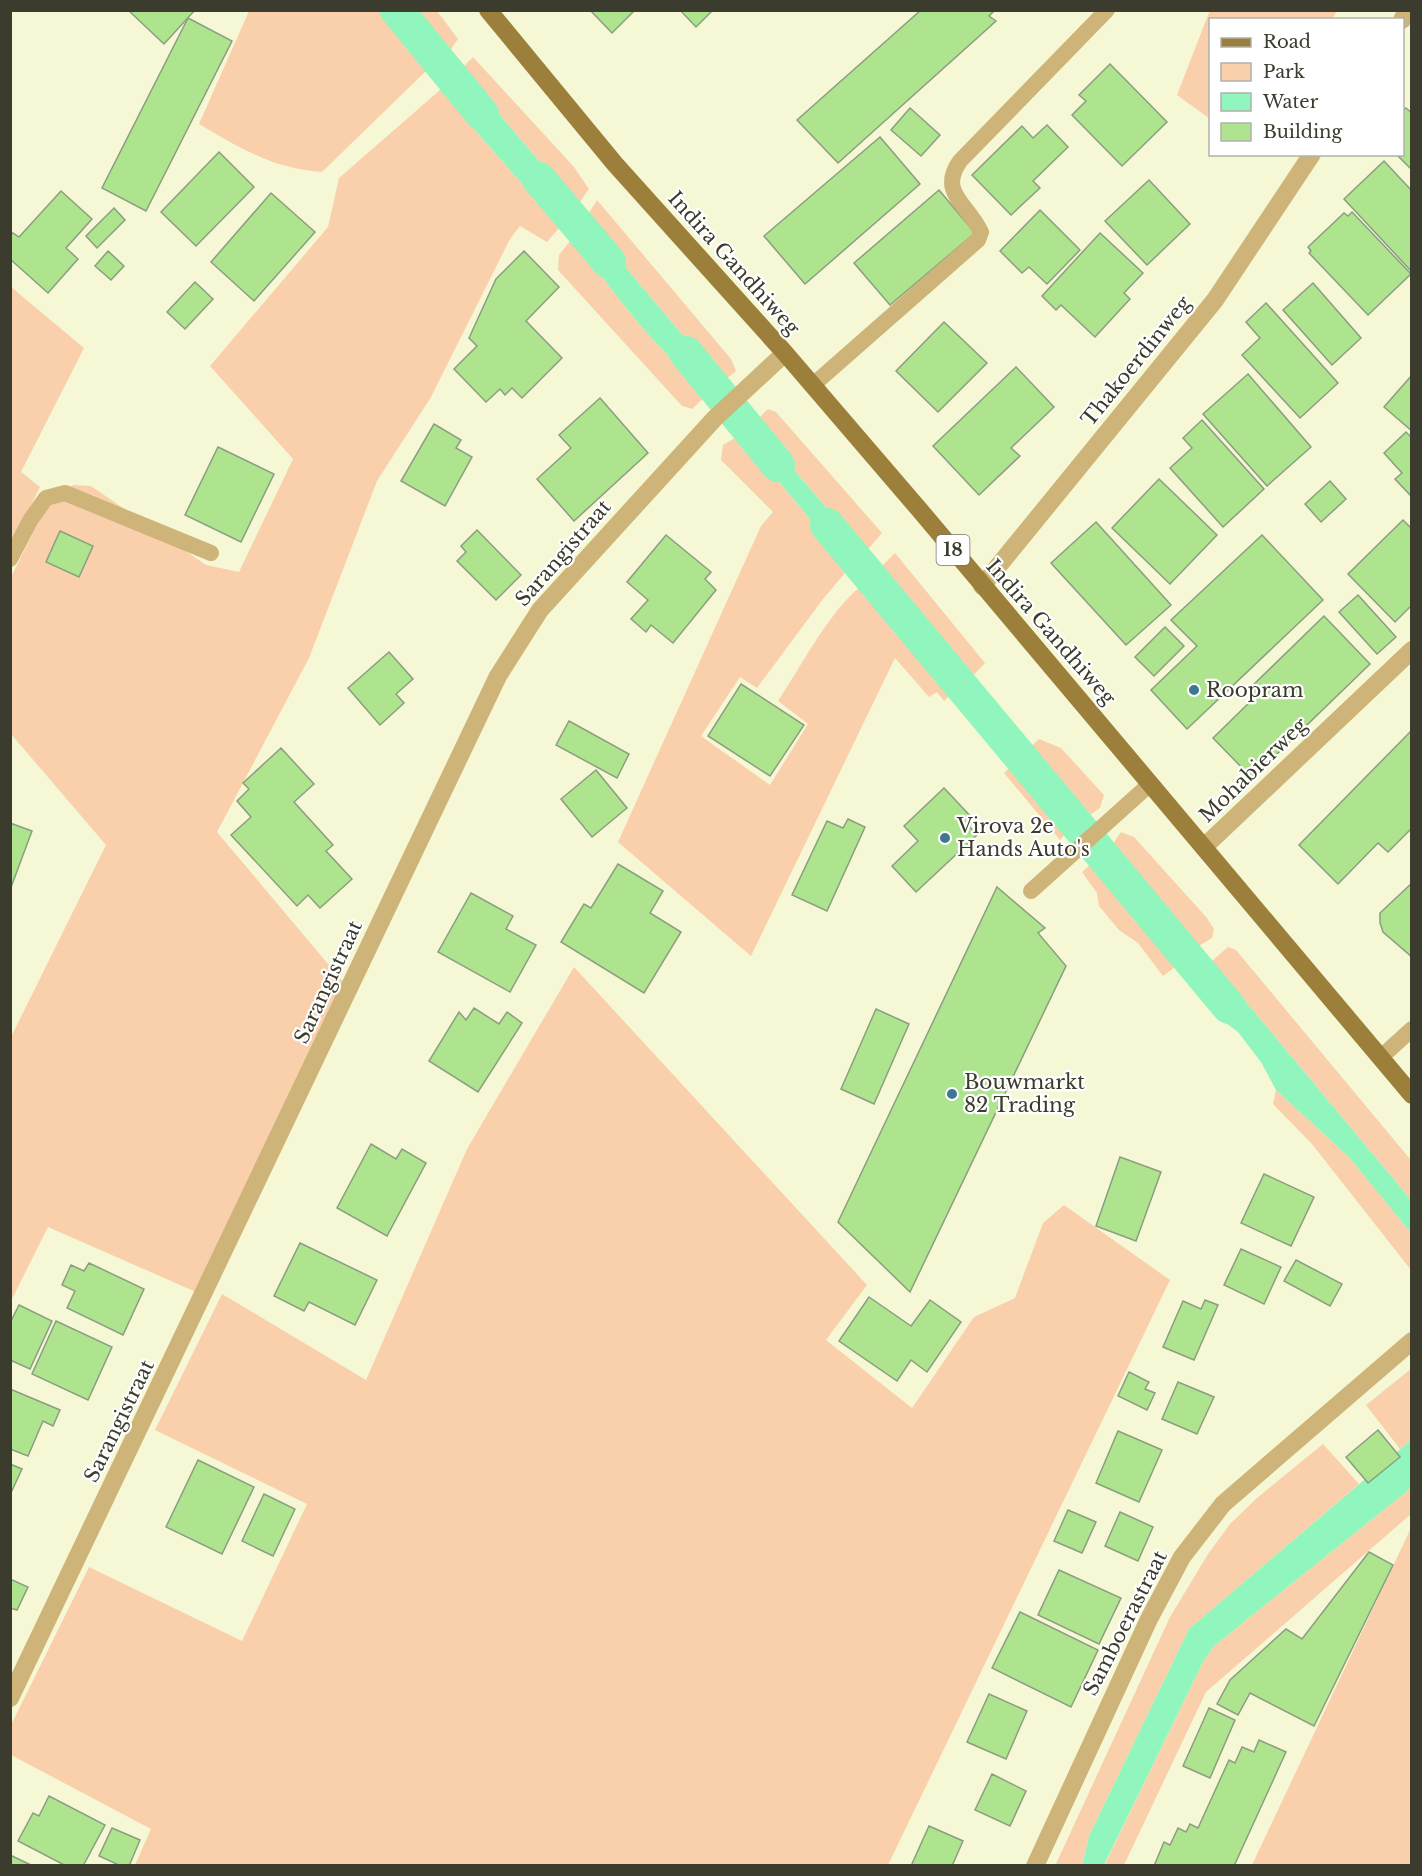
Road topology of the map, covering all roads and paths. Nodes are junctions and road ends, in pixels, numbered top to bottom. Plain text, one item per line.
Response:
1 (488, 10) edge
2 (1107, 10) edge
3 (1311, 156) edge
4 (785, 353) junction
5 (813, 386) junction
6 (211, 553) dead end
7 (10, 559) edge
8 (982, 586) junction
9 (1412, 650) edge
10 (1150, 784) junction
11 (1204, 847) junction
12 (1031, 891) dead end
13 (1412, 1029) edge
14 (1380, 1058) junction
15 (1412, 1095) edge
16 (1412, 1341) edge
17 (10, 1698) edge
18 (1035, 1866) edge

1 - 4 main road, Indira Gandhiweg / 18
2 - 5 lane
3 - 8 street, Thakoerdinweg
4 - 5 main road, Indira Gandhiweg / 18
4 - 17 street, Sarangistraat
5 - 8 main road, Indira Gandhiweg / 18
6 - 7 lane
8 - 10 main road, Indira Gandhiweg / 18
9 - 11 street, Mohabierweg
10 - 11 main road, Indira Gandhiweg / 18
10 - 12 lane
11 - 14 main road, Indira Gandhiweg / 18
13 - 14 lane
14 - 15 main road, Indira Gandhiweg / 18
16 - 18 street, Samboerastraat

